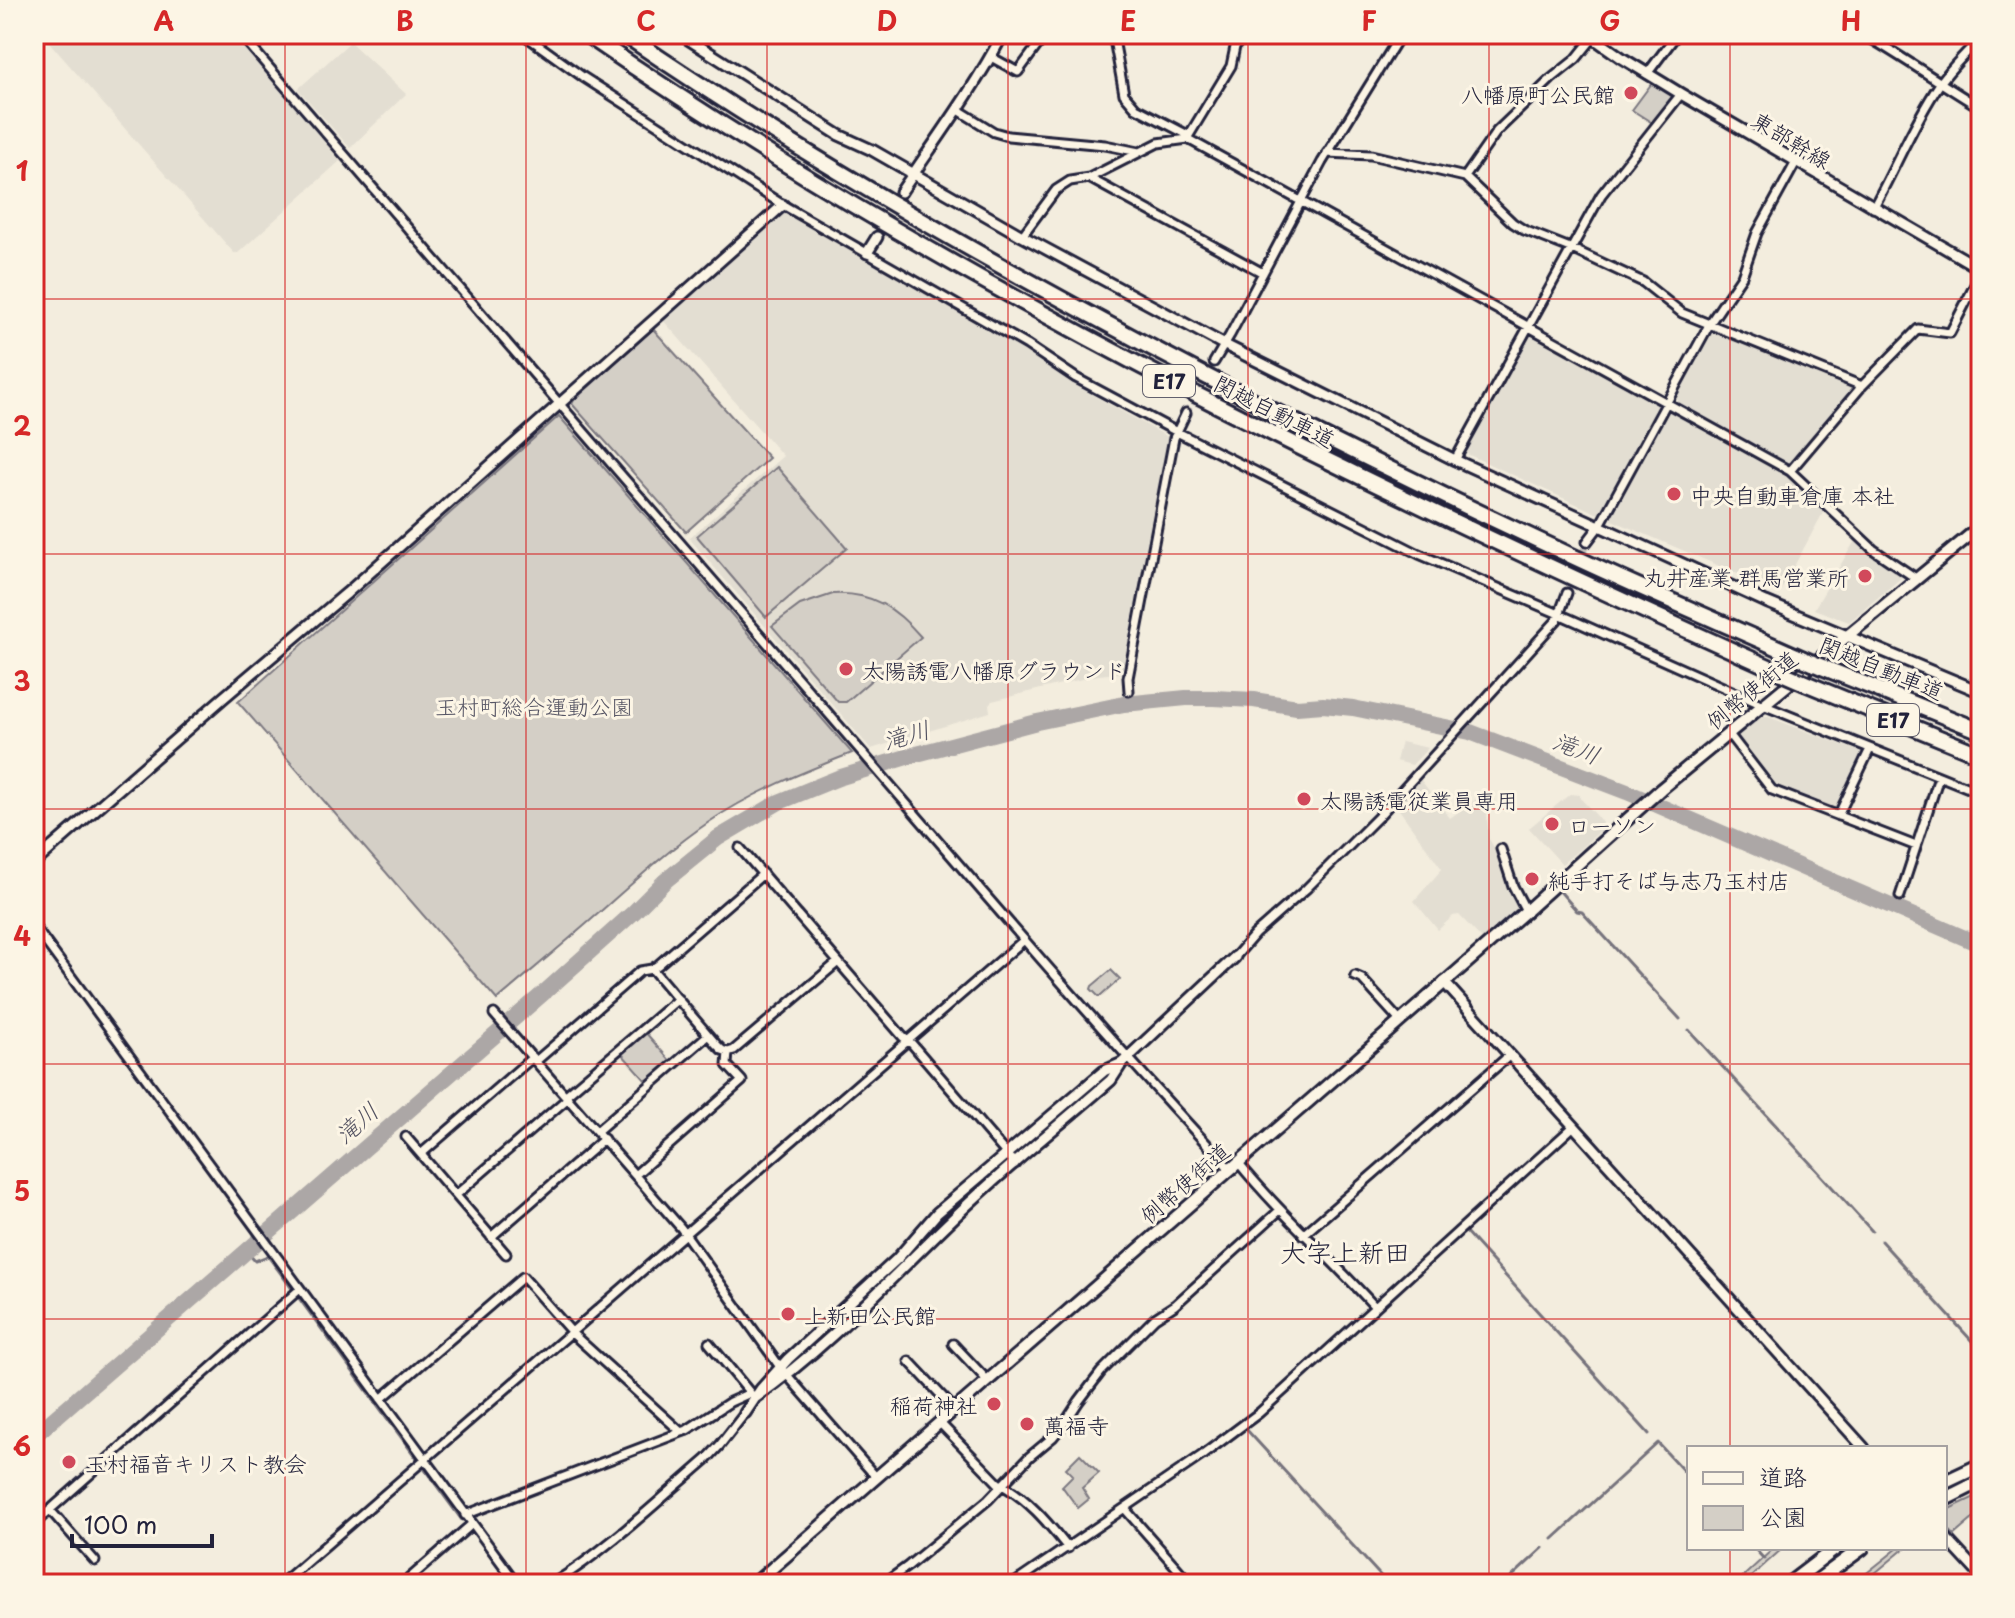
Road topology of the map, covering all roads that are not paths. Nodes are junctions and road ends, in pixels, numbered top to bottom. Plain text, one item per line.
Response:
1 (240, 34) edge
2 (523, 34) edge
3 (586, 34) edge
4 (624, 34) edge
5 (680, 34) edge
6 (1003, 34) edge
7 (1046, 34) edge
8 (1113, 34) edge
9 (1243, 34) edge
10 (1401, 34) edge
11 (1677, 34) edge
12 (1863, 34) edge
13 (1590, 36) edge
14 (1981, 37) edge
15 (991, 57) junction
16 (1647, 74) junction
17 (1940, 83) junction
18 (1681, 94) junction
19 (1981, 108) edge
20 (957, 109) junction
21 (1188, 137) junction
22 (1139, 152) junction
23 (1327, 153) junction
24 (1796, 162) junction
25 (913, 174) junction
26 (1465, 177) junction
27 (1089, 178) junction
28 (901, 192) tunnel mouth
29 (1301, 202) junction
30 (783, 205) junction
31 (1873, 208) junction
32 (1022, 236) junction
33 (877, 237) tunnel mouth
34 (1570, 248) junction
35 (867, 253) junction
36 (1981, 271) edge
37 (1263, 273) junction
38 (1710, 323) junction
39 (1529, 327) junction
40 (1223, 344) junction
41 (1214, 362) tunnel mouth
42 (1862, 386) junction
43 (1668, 402) junction
44 (561, 404) junction
45 (1186, 413) tunnel mouth
46 (1177, 432) junction
47 (1455, 460) junction
48 (1790, 471) junction
49 (1600, 525) junction
50 (1981, 526) edge
51 (1587, 542) tunnel mouth
52 (1917, 579) junction
53 (1567, 593) tunnel mouth
54 (1559, 614) junction
55 (1847, 635) junction
56 (1129, 691) dead end
57 (1980, 691) edge
58 (1763, 705) junction
59 (1981, 731) edge
60 (1728, 733) junction
61 (1870, 749) junction
62 (1981, 755) edge
63 (1939, 777) junction
64 (1981, 793) edge
65 (1838, 816) junction
66 (1916, 846) junction
67 (740, 848) dead end
68 (1501, 849) dead end
69 (34, 863) edge
70 (763, 874) junction
71 (1900, 896) dead end
72 (1526, 911) junction
73 (34, 926) edge
74 (1024, 940) junction
75 (1235, 957) joint
76 (838, 962) junction
77 (652, 969) junction
78 (1355, 976) dead end
79 (1444, 982) junction
80 (678, 999) junction
81 (496, 1015) dead end
82 (1400, 1021) junction
83 (708, 1035) junction
84 (907, 1041) junction
85 (728, 1052) junction
86 (1510, 1055) junction
87 (534, 1059) junction
88 (1124, 1060) junction
89 (567, 1097) junction
90 (1574, 1126) junction
91 (597, 1131) junction
92 (406, 1137) dead end
93 (604, 1139) junction
94 (421, 1154) junction
95 (1006, 1154) junction
96 (1015, 1164) junction
97 (1234, 1166) junction
98 (635, 1175) junction
99 (456, 1195) junction
100 (1280, 1210) junction
101 (685, 1234) junction
102 (1303, 1235) junction
103 (491, 1237) junction
104 (506, 1254) dead end
105 (300, 1289) junction
106 (1375, 1307) junction
107 (572, 1332) junction
108 (709, 1343) dead end
109 (953, 1344) dead end
110 (909, 1361) dead end
111 (784, 1371) junction
112 (988, 1381) junction
113 (753, 1396) junction
114 (381, 1399) junction
115 (955, 1410) junction
116 (745, 1413) joint
117 (939, 1422) junction
118 (681, 1432) junction
119 (1862, 1446) edge
120 (425, 1458) junction
121 (1981, 1465) edge
122 (876, 1477) junction
123 (1947, 1481) edge
124 (1981, 1481) edge
125 (1003, 1485) junction
126 (1947, 1498) edge
127 (1125, 1509) junction
128 (50, 1510) junction
129 (465, 1515) junction
130 (34, 1524) edge
131 (472, 1524) junction
132 (1947, 1539) edge
133 (1068, 1548) junction
134 (1833, 1550) edge
135 (1859, 1550) edge
136 (95, 1561) dead end
137 (1184, 1576) junction
138 (1981, 1576) edge
139 (281, 1584) edge
140 (403, 1584) edge
141 (517, 1584) edge
142 (552, 1584) edge
143 (754, 1584) edge
144 (883, 1584) edge
145 (1013, 1584) edge
146 (1176, 1584) edge
147 (1191, 1584) edge
148 (1789, 1584) edge
149 (1813, 1584) edge

1 - 44 street
2 - 30 street
3 - 62 highway, 関越自動車道 / E17, bridge
4 - 59 highway, 関越自動車道 / E17, bridge
5 - 25 street
6 - 15 street
7 - 15 street
8 - 21 street
9 - 21 street
10 - 23 street
11 - 16 street
12 - 17 street
13 - 16 street, 東部幹線
13 - 26 street
14 - 17 street
15 - 20 street
16 - 18 street, 東部幹線
17 - 19 street
17 - 31 street
18 - 24 street, 東部幹線
18 - 34 street
20 - 22 street
20 - 25 street
21 - 22 street
21 - 29 street
22 - 27 street
23 - 26 street
23 - 29 street
24 - 31 street, 東部幹線
24 - 38 street
25 - 28 street
25 - 32 street
26 - 34 street
27 - 32 street
27 - 37 street
29 - 37 street
29 - 39 street
30 - 35 street
30 - 44 street
31 - 36 street, 東部幹線
32 - 40 street
33 - 35 street
34 - 38 street
34 - 39 street
35 - 46 street
36 - 42 street
37 - 40 street
38 - 42 street
38 - 43 street
39 - 43 street
39 - 47 street
40 - 41 street
40 - 47 street
42 - 48 street
43 - 48 street
43 - 49 street
44 - 69 street
44 - 74 street
45 - 46 street
46 - 54 street
46 - 56 street
47 - 49 street
48 - 52 street
49 - 51 street
49 - 55 street
50 - 52 main road, 例幣使街道
52 - 55 main road, 例幣使街道
53 - 54 street
54 - 58 street
54 - 75 street
55 - 57 street
55 - 58 main road, 例幣使街道
58 - 60 main road, 例幣使街道
58 - 61 street
60 - 65 street
60 - 72 main road, 例幣使街道
61 - 63 street
61 - 65 street
63 - 64 street
63 - 66 street
65 - 66 street
66 - 71 street
67 - 70 street
68 - 72 street
70 - 76 street
70 - 77 street
72 - 79 main road, 例幣使街道
73 - 105 street
74 - 84 street
74 - 88 street
75 - 88 street
76 - 84 street
76 - 85 street
77 - 80 street
77 - 87 street
78 - 82 street
79 - 82 main road, 例幣使街道
79 - 86 street
80 - 83 street
80 - 89 street
81 - 87 street
82 - 97 main road, 例幣使街道
83 - 85 street
83 - 91 street
84 - 95 street
84 - 101 street
85 - 98 street
86 - 90 street
86 - 102 street
87 - 89 street
87 - 94 street
88 - 95 street
88 - 96 street
88 - 97 street
89 - 91 street
89 - 99 street
90 - 106 street
90 - 119 street
91 - 93 street
92 - 94 street
93 - 98 street
93 - 103 street
94 - 99 street
95 - 96 street
95 - 111 street
96 - 111 street
97 - 100 street
97 - 112 main road, 例幣使街道
98 - 101 street
99 - 103 street
100 - 102 street
100 - 125 street
101 - 107 street
101 - 111 street
102 - 106 street
103 - 104 street
105 - 114 street
105 - 128 street
106 - 127 street
107 - 114 street
107 - 118 street
107 - 120 street
108 - 113 street
109 - 112 street
110 - 115 street
111 - 113 street
111 - 122 street
112 - 115 main road, 例幣使街道
113 - 116 street
113 - 118 street
114 - 120 street
115 - 117 main road, 例幣使街道
116 - 142 street
117 - 122 main road, 例幣使街道
117 - 125 street
118 - 129 street
120 - 129 street
120 - 139 street
121 - 123 highway
122 - 143 main road, 例幣使街道
124 - 126 highway
125 - 133 street
125 - 144 street
127 - 133 street
127 - 137 street
128 - 130 street
128 - 136 street
129 - 131 street
131 - 140 street
131 - 141 street
132 - 138 street
133 - 145 street
134 - 148 highway
135 - 149 highway
137 - 146 street
137 - 147 street

